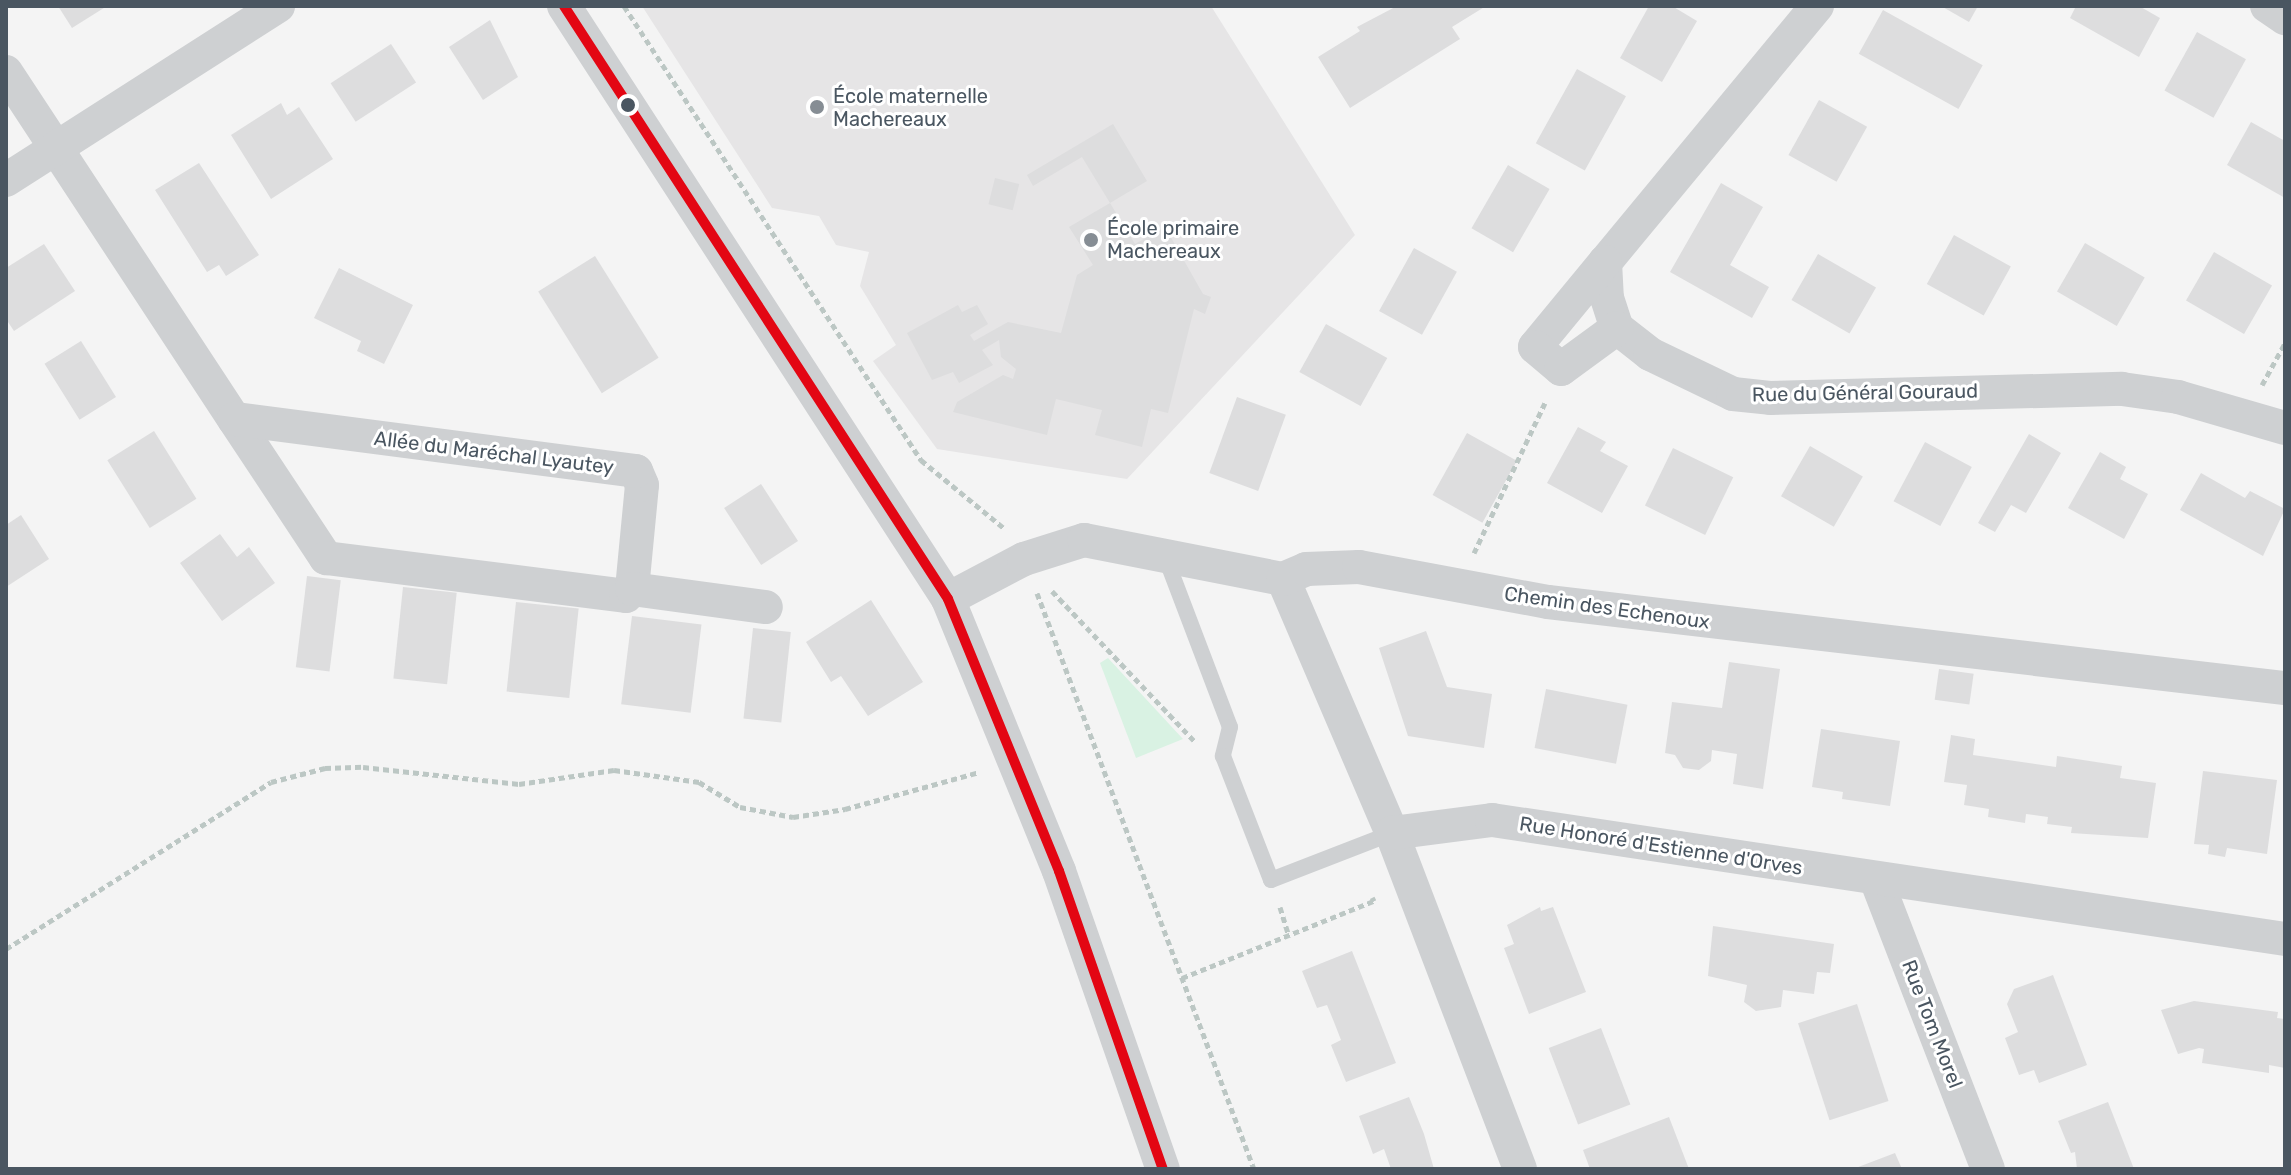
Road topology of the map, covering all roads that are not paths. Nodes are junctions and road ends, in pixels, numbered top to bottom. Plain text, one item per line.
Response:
1 (278, 6) edge
2 (564, 6) edge
3 (1817, 6) edge
4 (2267, 6) edge
5 (2285, 18) edge
6 (6, 72) edge
7 (57, 148) junction
8 (6, 180) edge
9 (1605, 262) junction
10 (1617, 328) junction
11 (234, 419) junction
12 (2285, 428) edge
13 (1165, 556) junction
14 (1283, 579) junction
15 (632, 589) junction
16 (948, 599) junction
17 (766, 607) dead end
18 (2285, 688) edge
19 (1392, 833) junction
20 (1876, 879) junction
21 (2285, 939) edge
22 (1163, 1169) edge
23 (1520, 1169) edge
24 (1988, 1169) edge

1 - 7 street
2 - 16 street
3 - 9 street
4 - 5 street
6 - 7 street
7 - 8 street
7 - 11 street
9 - 10 street
9 - 10 street
10 - 12 street, Rue du Général Gouraud
11 - 15 street
11 - 15 street, Allée du Maréchal Lyautey
13 - 14 street, Chemin des Echenoux
13 - 16 street, Chemin des Echenoux
13 - 19 lane
14 - 18 street, Chemin des Echenoux
14 - 19 street
15 - 17 street
16 - 22 street
19 - 20 street, Rue Honoré d'Estienne d'Orves
19 - 23 street
20 - 21 street, Rue Honoré d'Estienne d'Orves
20 - 24 street, Rue Tom Morel

